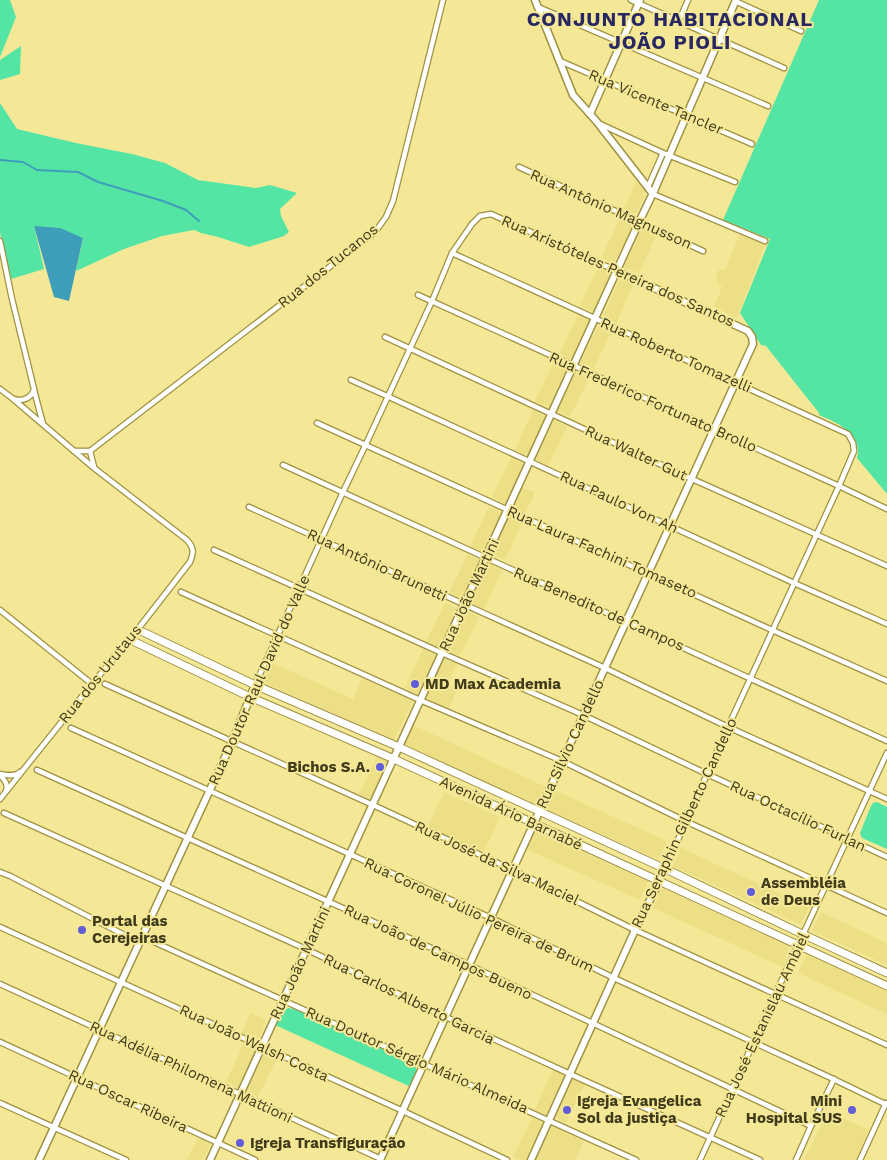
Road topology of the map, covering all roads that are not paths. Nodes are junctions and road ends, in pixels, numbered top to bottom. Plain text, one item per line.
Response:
1 (443, 0) edge
2 (631, 0) edge
3 (688, 0) edge
4 (736, 1) edge
5 (639, 2) edge
6 (536, 3) edge
7 (679, 22) junction
8 (801, 31) dead end
9 (719, 39) junction
10 (621, 44) junction
11 (560, 61) junction
12 (784, 68) dead end
13 (702, 78) junction
14 (604, 80) junction
15 (768, 106) dead end
16 (590, 114) junction
17 (686, 115) junction
18 (597, 122) junction
19 (752, 144) dead end
20 (666, 154) junction
21 (519, 167) dead end
22 (735, 182) dead end
23 (648, 187) junction
24 (653, 194) junction
25 (491, 214) joint
26 (639, 222) junction
27 (0, 241) edge
28 (765, 241) dead end
29 (703, 251) dead end
30 (452, 253) junction
31 (617, 271) junction
32 (418, 295) dead end
33 (432, 301) junction
34 (595, 318) junction
35 (386, 337) dead end
36 (410, 348) junction
37 (574, 366) junction
38 (351, 380) dead end
39 (736, 382) junction
40 (0, 389) edge
41 (34, 389) junction
42 (388, 396) junction
43 (12, 398) junction
44 (551, 415) junction
45 (317, 423) dead end
46 (43, 425) junction
47 (714, 430) junction
48 (366, 444) junction
49 (74, 451) junction
50 (90, 451) junction
51 (530, 461) junction
52 (283, 464) dead end
53 (94, 468) junction
54 (692, 479) junction
55 (839, 486) junction
56 (343, 492) junction
57 (249, 507) dead end
58 (508, 510) junction
59 (887, 510) edge
60 (670, 526) junction
61 (816, 535) junction
62 (321, 540) junction
63 (214, 550) dead end
64 (486, 558) junction
65 (887, 566) edge
66 (648, 574) junction
67 (794, 583) junction
68 (300, 588) junction
69 (181, 592) dead end
70 (464, 605) junction
71 (0, 610) edge
72 (626, 622) junction
73 (887, 624) edge
74 (772, 630) junction
75 (143, 632) dead end
76 (278, 636) junction
77 (135, 642) dead end
78 (165, 642) junction
79 (160, 652) junction
80 (442, 653) junction
81 (605, 668) junction
82 (750, 679) junction
83 (887, 680) edge
84 (92, 684) junction
85 (105, 684) dead end
86 (255, 685) junction
87 (250, 697) junction
88 (420, 700) junction
89 (584, 715) junction
90 (728, 727) junction
91 (71, 728) dead end
92 (232, 742) junction
93 (887, 742) edge
94 (399, 747) junction
95 (887, 753) edge
96 (394, 759) junction
97 (562, 761) junction
98 (24, 769) junction
99 (37, 770) dead end
100 (0, 774) edge
101 (707, 774) junction
102 (210, 790) junction
103 (870, 790) junction
104 (4, 794) junction
105 (0, 799) edge
106 (887, 799) edge
107 (373, 805) junction
108 (539, 812) junction
109 (4, 813) dead end
110 (686, 822) junction
111 (534, 824) junction
112 (188, 838) junction
113 (848, 838) junction
114 (350, 855) junction
115 (887, 857) edge
116 (665, 868) junction
117 (513, 870) junction
118 (0, 872) edge
119 (660, 880) junction
120 (166, 886) junction
121 (826, 886) junction
122 (329, 901) junction
123 (887, 913) edge
124 (491, 918) junction
125 (0, 927) edge
126 (635, 930) junction
127 (804, 935) junction
128 (141, 940) junction
129 (799, 946) junction
130 (306, 949) junction
131 (469, 965) junction
132 (887, 973) edge
133 (614, 978) junction
134 (122, 982) junction
135 (0, 984) edge
136 (887, 986) edge
137 (775, 995) junction
138 (284, 1000) junction
139 (446, 1017) junction
140 (593, 1024) junction
141 (100, 1030) junction
142 (0, 1042) edge
143 (754, 1042) junction
144 (887, 1046) edge
145 (262, 1047) junction
146 (424, 1065) junction
147 (570, 1074) junction
148 (78, 1077) junction
149 (834, 1079) junction
150 (732, 1090) junction
151 (240, 1094) junction
152 (0, 1103) edge
153 (887, 1104) edge
154 (403, 1111) junction
155 (549, 1120) junction
156 (811, 1126) junction
157 (54, 1128) junction
158 (711, 1138) junction
159 (218, 1143) junction
160 (40, 1160) edge
161 (126, 1160) edge
162 (210, 1160) edge
163 (255, 1160) edge
164 (381, 1160) edge
165 (507, 1160) edge
166 (531, 1160) edge
167 (636, 1160) edge
168 (700, 1160) edge
169 (760, 1160) edge
170 (796, 1160) edge
171 (860, 1160) edge

1 - 50 street, Rua dos Tucanos
2 - 5 street
3 - 7 street
4 - 8 street
4 - 9 street, Rua João Martini
5 - 7 street
5 - 10 street
6 - 10 street
6 - 11 street
7 - 9 street
9 - 12 street
9 - 13 street, Rua João Martini
10 - 13 street
10 - 14 street
11 - 14 street, Rua Vicente Tancler
11 - 16 street
13 - 15 street
13 - 17 street, Rua João Martini
14 - 16 street
14 - 17 street, Rua Vicente Tancler
16 - 18 street
17 - 19 street, Rua Vicente Tancler
17 - 20 street, Rua João Martini
18 - 20 street
18 - 23 street
20 - 22 street
20 - 23 street
20 - 24 street, Rua João Martini
21 - 26 street, Rua Antônio Magnusson
23 - 24 street
24 - 26 street, Rua João Martini
24 - 28 street
25 - 30 street, Rua Doutor Raul David do Valle
25 - 31 street, Rua Aristóteles Pereira dos Santos
26 - 29 street, Rua Antônio Magnusson
26 - 31 street, Rua João Martini
27 - 41 street
30 - 33 street, Rua Doutor Raul David do Valle
30 - 34 street, Rua Roberto Tomazelli
31 - 34 street, Rua João Martini
31 - 39 street, Rua Aristóteles Pereira dos Santos
32 - 33 street, Rua Frederico Fortunato Brollo
33 - 36 street, Rua Doutor Raul David do Valle
33 - 37 street, Rua Frederico Fortunato Brollo
34 - 37 street, Rua João Martini
34 - 39 street, Rua Roberto Tomazelli
35 - 36 street, Rua Walter Gut
36 - 42 street, Rua Doutor Raul David do Valle
36 - 44 street, Rua Walter Gut
37 - 44 street, Rua João Martini
37 - 47 street, Rua Frederico Fortunato Brollo
38 - 42 street, Rua Paulo Von Ah
39 - 47 street, Rua Silvio Candello
39 - 55 street, Rua Roberto Tomazelli
40 - 43 street
41 - 43 street
41 - 46 street
42 - 48 street, Rua Doutor Raul David do Valle
42 - 51 street, Rua Paulo Von Ah
43 - 46 street
44 - 51 street, Rua João Martini
44 - 54 street, Rua Walter Gut
45 - 48 street, Rua Laura Fachini Tomaseto
46 - 49 street
47 - 54 street, Rua Silvio Candello
47 - 55 street, Rua Frederico Fortunato Brollo
48 - 56 street, Rua Doutor Raul David do Valle
48 - 58 street, Rua Laura Fachini Tomaseto
49 - 50 street
49 - 53 street
50 - 53 street
51 - 58 street, Rua João Martini
51 - 60 street, Rua Paulo Von Ah
52 - 56 street, Rua Benedito de Campos
53 - 84 street, Rua dos Urutaus
54 - 60 street, Rua Silvio Candello
54 - 61 street, Rua Walter Gut
55 - 59 street, Rua Frederico Fortunato Brollo
55 - 61 street, Rua Seraphin Gilberto Candello
56 - 62 street, Rua Doutor Raul David do Valle
56 - 64 street, Rua Benedito de Campos
57 - 62 street, Rua Antônio Brunetti
58 - 64 street, Rua João Martini
58 - 66 street, Rua Laura Fachini Tomaseto
60 - 66 street, Rua Silvio Candello
60 - 67 street, Rua Paulo Von Ah
61 - 65 street, Rua Walter Gut
61 - 67 street, Rua Seraphin Gilberto Candello
62 - 68 street, Rua Doutor Raul David do Valle
62 - 70 street, Rua Antônio Brunetti
63 - 68 street, Rua Octacílio Furlan
64 - 70 street, Rua João Martini
64 - 72 street, Rua Benedito de Campos
66 - 72 street, Rua Silvio Candello
66 - 74 street, Rua Laura Fachini Tomaseto
67 - 73 street, Rua Paulo Von Ah
67 - 74 street, Rua Seraphin Gilberto Candello
68 - 76 street, Rua Doutor Raul David do Valle
68 - 80 street, Rua Octacílio Furlan
69 - 76 street
70 - 80 street, Rua João Martini
70 - 81 street, Rua Antônio Brunetti
71 - 84 street
72 - 81 street, Rua Silvio Candello
72 - 82 street, Rua Benedito de Campos
74 - 82 street, Rua Seraphin Gilberto Candello
74 - 83 street, Rua Laura Fachini Tomaseto
75 - 78 main road, Avenida Ário Barnabé
76 - 86 street, Rua Doutor Raul David do Valle
76 - 88 street
77 - 79 main road, Avenida Ário Barnabé
78 - 79 main road
78 - 86 main road, Avenida Ário Barnabé
79 - 87 main road, Avenida Ário Barnabé
80 - 88 street, Rua João Martini
80 - 89 street, Rua Octacílio Furlan
81 - 89 street, Rua Silvio Candello
81 - 90 street, Rua Antônio Brunetti
82 - 90 street, Rua Seraphin Gilberto Candello
82 - 93 street, Rua Benedito de Campos
84 - 98 street, Rua dos Urutaus
85 - 92 street, Rua José da Silva Maciel
86 - 87 street, Rua Doutor Raul David do Valle
86 - 94 main road, Avenida Ário Barnabé
87 - 92 street, Rua Doutor Raul David do Valle
87 - 96 main road, Avenida Ário Barnabé
88 - 94 street, Rua João Martini
88 - 97 street
89 - 97 street, Rua Silvio Candello
89 - 101 street, Rua Octacílio Furlan
90 - 101 street, Rua Seraphin Gilberto Candello
90 - 103 street, Rua Antônio Brunetti
91 - 102 street, Rua Coronel Júlio Pereira de Brum
92 - 102 street, Rua Doutor Raul David do Valle
92 - 107 street, Rua José da Silva Maciel
94 - 96 street, Rua João Martini
94 - 108 main road, Avenida Ário Barnabé
95 - 103 street, Rua José Estanislau Ambiel
96 - 107 street, Rua João Martini
96 - 111 main road, Avenida Ário Barnabé
97 - 108 street, Rua Silvio Candello
97 - 110 street
98 - 100 street
98 - 104 street, Rua dos Urutaus
99 - 112 street, Rua João de Campos Bueno
100 - 104 street
101 - 110 street, Rua Seraphin Gilberto Candello
101 - 113 street, Rua Octacílio Furlan
102 - 112 street, Rua Doutor Raul David do Valle
102 - 114 street, Rua Coronel Júlio Pereira de Brum
103 - 106 street, Rua Antônio Brunetti
103 - 113 street, Rua José Estanislau Ambiel
104 - 105 street, Rua dos Urutaus
107 - 114 street, Rua João Martini
107 - 117 street, Rua José da Silva Maciel
108 - 111 street, Rua Silvio Candello
108 - 116 main road, Avenida Ário Barnabé
109 - 120 street, Rua Carlos Alberto Garcia
110 - 116 street, Rua Seraphin Gilberto Candello
110 - 121 street
111 - 117 street, Rua Silvio Candello
111 - 119 main road, Avenida Ário Barnabé
112 - 120 street, Rua Doutor Raul David do Valle
112 - 122 street, Rua João de Campos Bueno
113 - 115 street, Rua Octacílio Furlan
113 - 121 street, Rua José Estanislau Ambiel
114 - 122 street, Rua João Martini
114 - 124 street, Rua Coronel Júlio Pereira de Brum
116 - 119 street, Rua Seraphin Gilberto Candello
116 - 127 main road, Avenida Ário Barnabé
117 - 124 street, Rua Silvio Candello
117 - 126 street, Rua José da Silva Maciel
118 - 128 street, Rua Doutor Sérgio Mário Almeida
119 - 126 street, Rua Seraphin Gilberto Candello
119 - 129 main road, Avenida Ário Barnabé
120 - 128 street, Rua Doutor Raul David do Valle
120 - 130 street, Rua Carlos Alberto Garcia
121 - 123 street
121 - 127 street, Rua José Estanislau Ambiel
122 - 130 street, Rua João Martini
122 - 131 street, Rua João de Campos Bueno
124 - 131 street, Rua Silvio Candello
124 - 133 street, Rua Coronel Júlio Pereira de Brum
125 - 134 street, Rua João Walsh Costa
126 - 133 street, Rua Seraphin Gilberto Candello
126 - 137 street, Rua José da Silva Maciel
127 - 129 street, Rua José Estanislau Ambiel
127 - 132 main road, Avenida Ário Barnabé
128 - 134 street, Rua Doutor Raul David do Valle
128 - 138 street, Rua Doutor Sérgio Mário Almeida
129 - 136 main road, Avenida Ário Barnabé
129 - 137 street, Rua José Estanislau Ambiel
130 - 138 street, Rua João Martini
130 - 139 street, Rua Carlos Alberto Garcia
131 - 139 street, Rua Silvio Candello
131 - 140 street, Rua João de Campos Bueno
133 - 140 street, Rua Seraphin Gilberto Candello
133 - 143 street, Rua Coronel Júlio Pereira de Brum
134 - 141 street, Rua Doutor Raul David do Valle
134 - 145 street, Rua João Walsh Costa
135 - 141 street, Rua Adélia Philomena Mattioni
137 - 143 street, Rua José Estanislau Ambiel
137 - 144 street, Rua José da Silva Maciel
138 - 145 street, Rua João Martini
138 - 146 street, Rua Doutor Sérgio Mário Almeida
139 - 146 street, Rua Silvio Candello
139 - 147 street, Rua Carlos Alberto Garcia
140 - 147 street, Rua Seraphin Gilberto Candello
140 - 150 street, Rua João de Campos Bueno
141 - 148 street, Rua Doutor Raul David do Valle
141 - 151 street, Rua Adélia Philomena Mattioni
142 - 148 street, Rua Oscar Ribeira
143 - 149 street, Rua Coronel Júlio Pereira de Brum
143 - 150 street, Rua José Estanislau Ambiel
145 - 151 street, Rua João Martini
145 - 154 street, Rua João Walsh Costa
146 - 154 street, Rua Silvio Candello
146 - 155 street, Rua Doutor Sérgio Mário Almeida
147 - 155 street, Rua Seraphin Gilberto Candello
147 - 158 street, Rua Carlos Alberto Garcia
148 - 157 street, Rua Doutor Raul David do Valle
148 - 159 street, Rua Oscar Ribeira
149 - 153 street, Rua Coronel Júlio Pereira de Brum
149 - 156 street
150 - 156 street, Rua João de Campos Bueno
150 - 158 street, Rua José Estanislau Ambiel
151 - 159 street, Rua João Martini
151 - 164 street, Rua Adélia Philomena Mattioni
152 - 157 street
153 - 171 street
154 - 164 street, Rua Silvio Candello
154 - 165 street, Rua João Walsh Costa
155 - 166 street, Rua Seraphin Gilberto Candello
155 - 167 street, Rua Doutor Sérgio Mário Almeida
156 - 170 street
157 - 160 street, Rua Doutor Raul David do Valle
157 - 161 street
158 - 168 street, Rua José Estanislau Ambiel
158 - 169 street, Rua Carlos Alberto Garcia
159 - 162 street, Rua João Martini
159 - 163 street, Rua Oscar Ribeira

